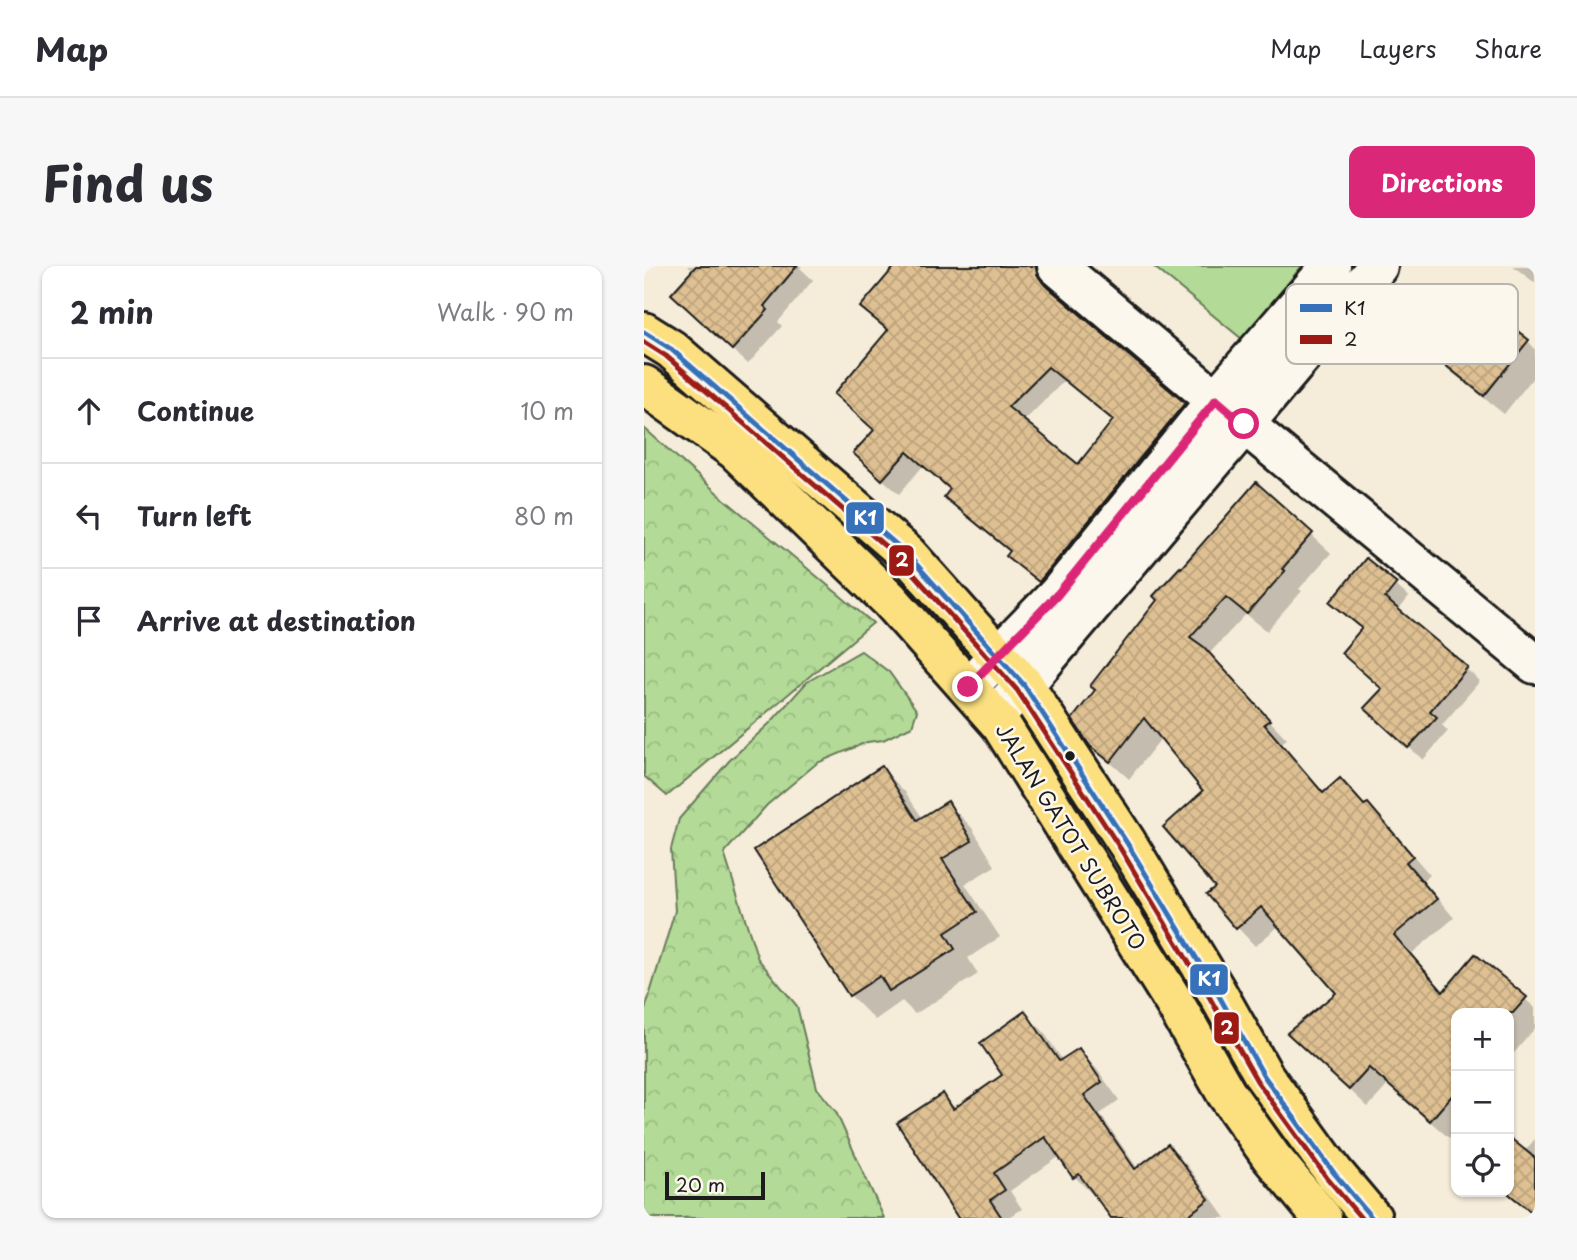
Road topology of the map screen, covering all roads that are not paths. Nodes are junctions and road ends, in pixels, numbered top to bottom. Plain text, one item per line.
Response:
1 (1057, 266) edge
2 (644, 332) edge
3 (1286, 346) edge
4 (644, 385) edge
5 (1230, 412) junction
6 (998, 657) junction
7 (1535, 664) edge
8 (1024, 685) junction
9 (968, 687) junction
10 (994, 716) junction
11 (1322, 1218) edge
12 (1371, 1218) edge

1 - 5 street
2 - 6 highway, JALAN GATOT SUBROTO
3 - 5 street
4 - 9 highway, JALAN GATOT SUBROTO
5 - 6 street
5 - 7 street
5 - 8 street
6 - 8 highway, JALAN GATOT SUBROTO
6 - 9 street
8 - 10 street
8 - 12 highway, JALAN GATOT SUBROTO
9 - 10 highway, JALAN GATOT SUBROTO
10 - 11 highway, JALAN GATOT SUBROTO

